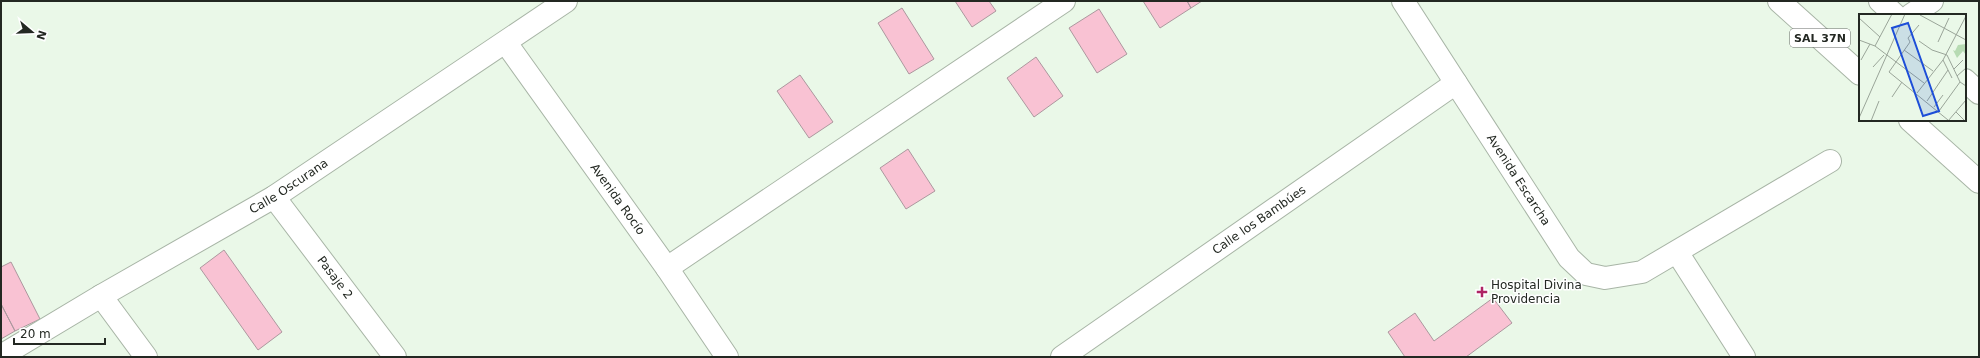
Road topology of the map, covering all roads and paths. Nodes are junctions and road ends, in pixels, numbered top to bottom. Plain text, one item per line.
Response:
1 (566, 1) edge
2 (1064, 1) edge
3 (1403, 1) edge
4 (1779, 1) edge
5 (1880, 1) edge
6 (1932, 1) edge
7 (1894, 14) edge
8 (1912, 14) edge
9 (506, 43) junction
10 (1859, 73) edge
11 (1966, 81) edge
12 (1456, 83) junction
13 (1979, 93) edge
14 (1911, 121) edge
15 (1830, 161) dead end
16 (1979, 182) edge
17 (274, 198) junction
18 (1677, 252) junction
19 (667, 268) junction
20 (101, 296) junction
21 (1, 356) edge
22 (146, 357) edge
23 (395, 357) edge
24 (727, 357) edge
25 (1062, 357) edge
26 (1744, 357) edge

1 - 9 main road, Calle Oscurana
2 - 19 main road
3 - 12 main road, Avenida Escarcha
4 - 10 main road, SAL 37N
5 - 7 main road
6 - 8 main road
9 - 17 main road, Calle Oscurana
9 - 19 main road, Avenida Rocío
11 - 13 main road
12 - 18 main road, Avenida Escarcha
12 - 25 main road, Calle los Bambúes
14 - 16 main road
15 - 18 main road, Avenida Escarcha
17 - 20 main road, Calle Oscurana
17 - 23 main road, Pasaje 2
18 - 26 main road
19 - 24 main road, Avenida Rocío
20 - 21 main road, Calle Oscurana
20 - 22 main road

